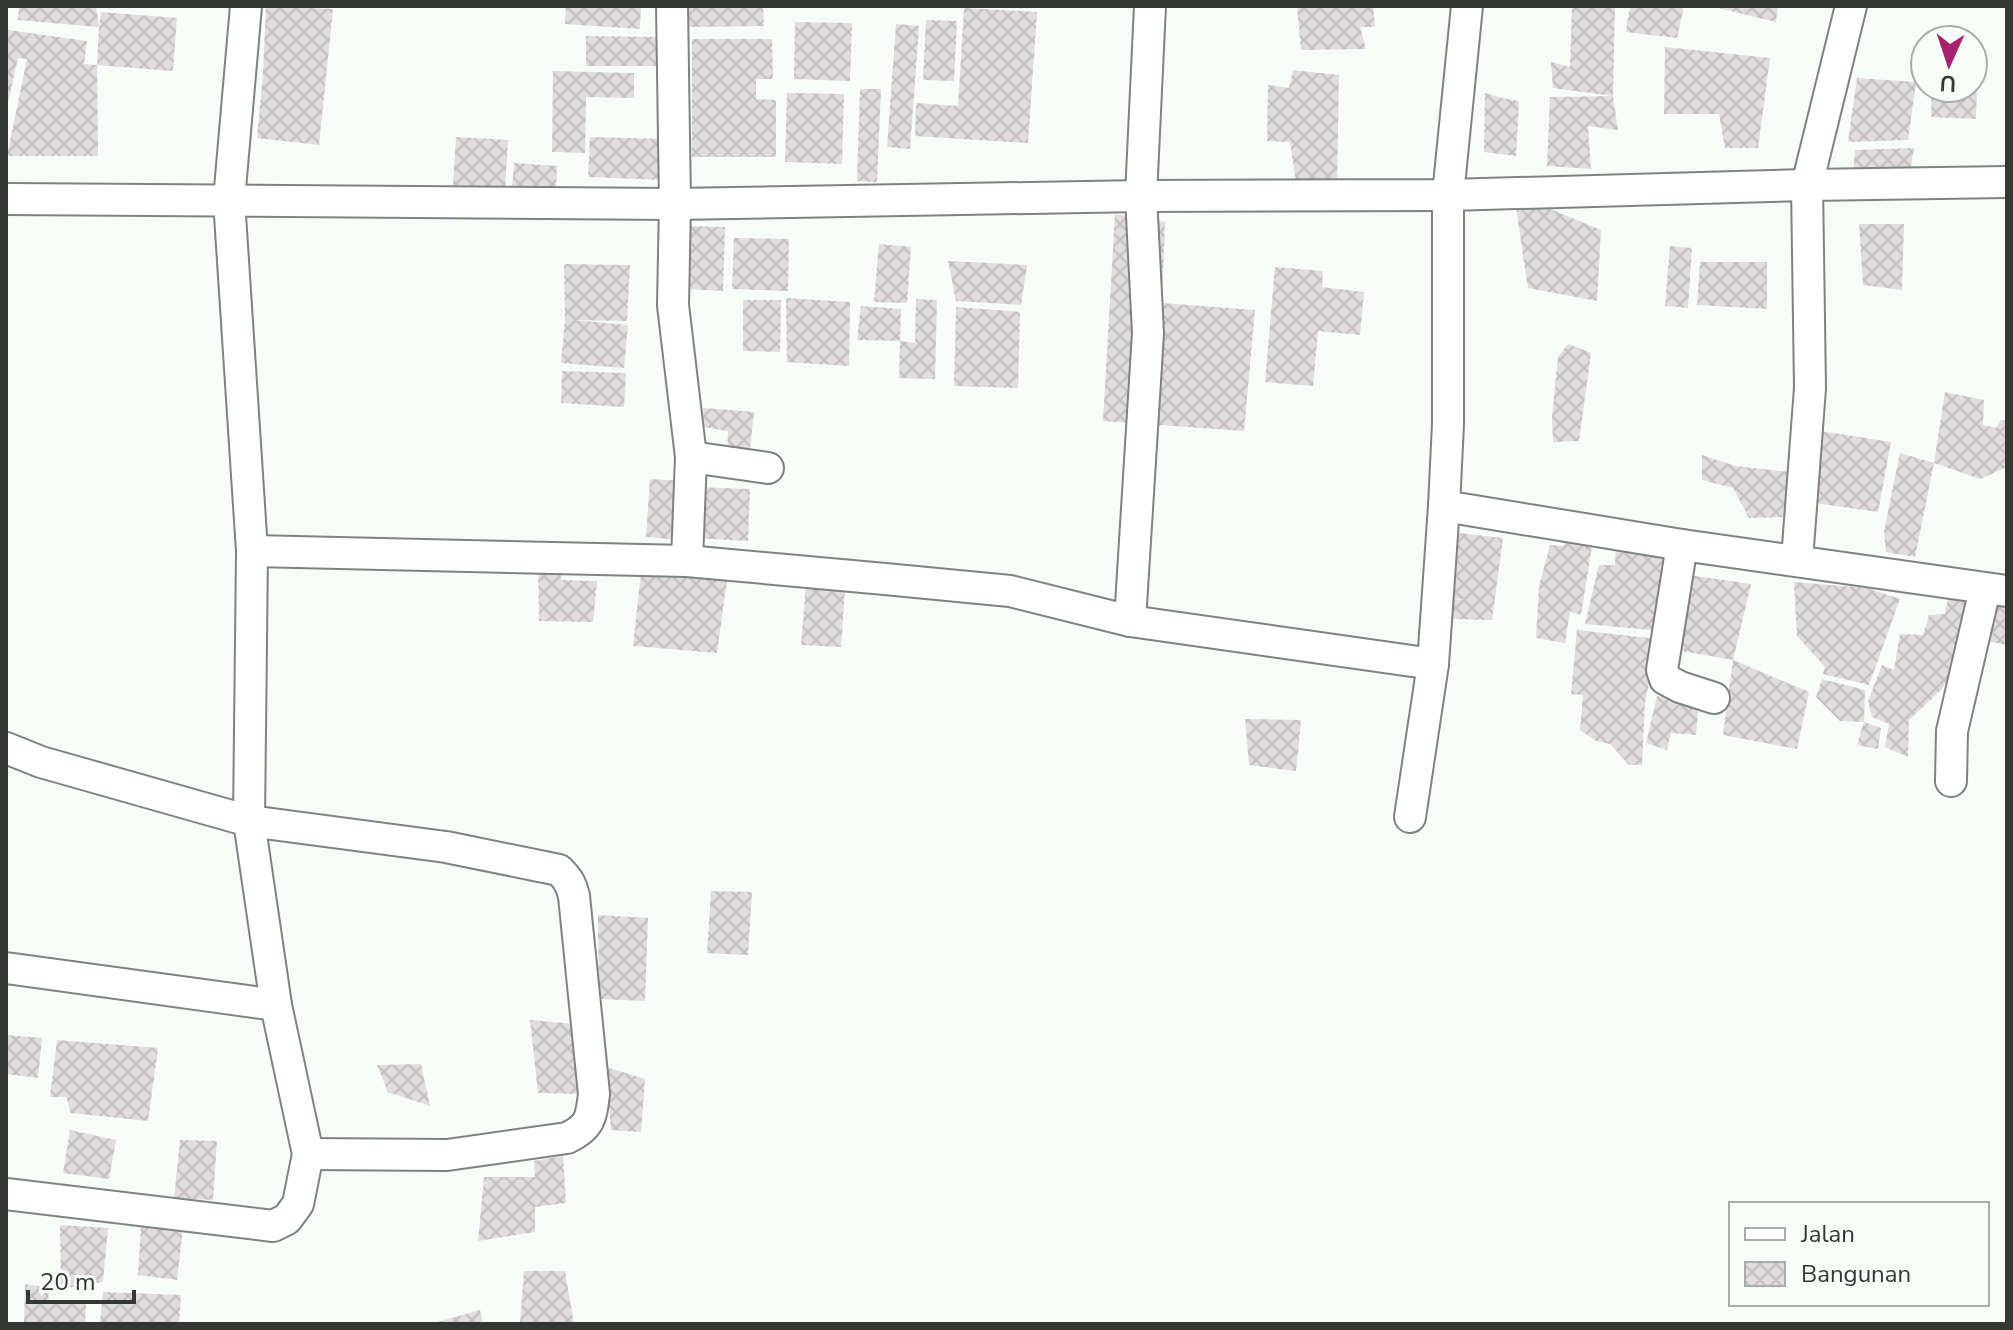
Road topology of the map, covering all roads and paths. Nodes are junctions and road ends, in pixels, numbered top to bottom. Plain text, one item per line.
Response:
1 (246, 6) edge
2 (672, 6) edge
3 (1150, 6) edge
4 (1467, 6) edge
5 (1851, 6) edge
6 (2007, 182) edge
7 (1807, 185) junction
8 (1448, 195) junction
9 (1141, 196) junction
10 (6, 199) edge
11 (229, 200) junction
12 (675, 204) junction
13 (691, 457) junction
14 (768, 468) dead end
15 (1444, 506) junction
16 (1682, 545) junction
17 (252, 551) junction
18 (1797, 560) junction
19 (687, 561) junction
20 (1996, 590) edge
21 (1130, 621) junction
22 (1433, 664) junction
23 (1714, 698) dead end
24 (6, 748) edge
25 (1951, 781) dead end
26 (1410, 817) dead end
27 (249, 821) junction
28 (6, 968) edge
29 (276, 1005) junction
30 (308, 1154) junction
31 (6, 1194) edge

1 - 11 street
2 - 12 street
3 - 9 street
4 - 8 street
5 - 7 street
6 - 7 street
7 - 8 street
7 - 18 street
8 - 9 street
8 - 15 street
9 - 12 street
9 - 21 street
10 - 11 street
11 - 12 street
11 - 17 street
12 - 13 street
13 - 14 street
13 - 19 street
15 - 16 street
15 - 22 street
16 - 18 street
16 - 23 street
17 - 19 street
17 - 27 street
18 - 20 street
19 - 21 street
20 - 25 street
21 - 22 street
22 - 26 street
24 - 27 street
27 - 29 street
27 - 30 street
28 - 29 street
29 - 30 street
30 - 31 street

